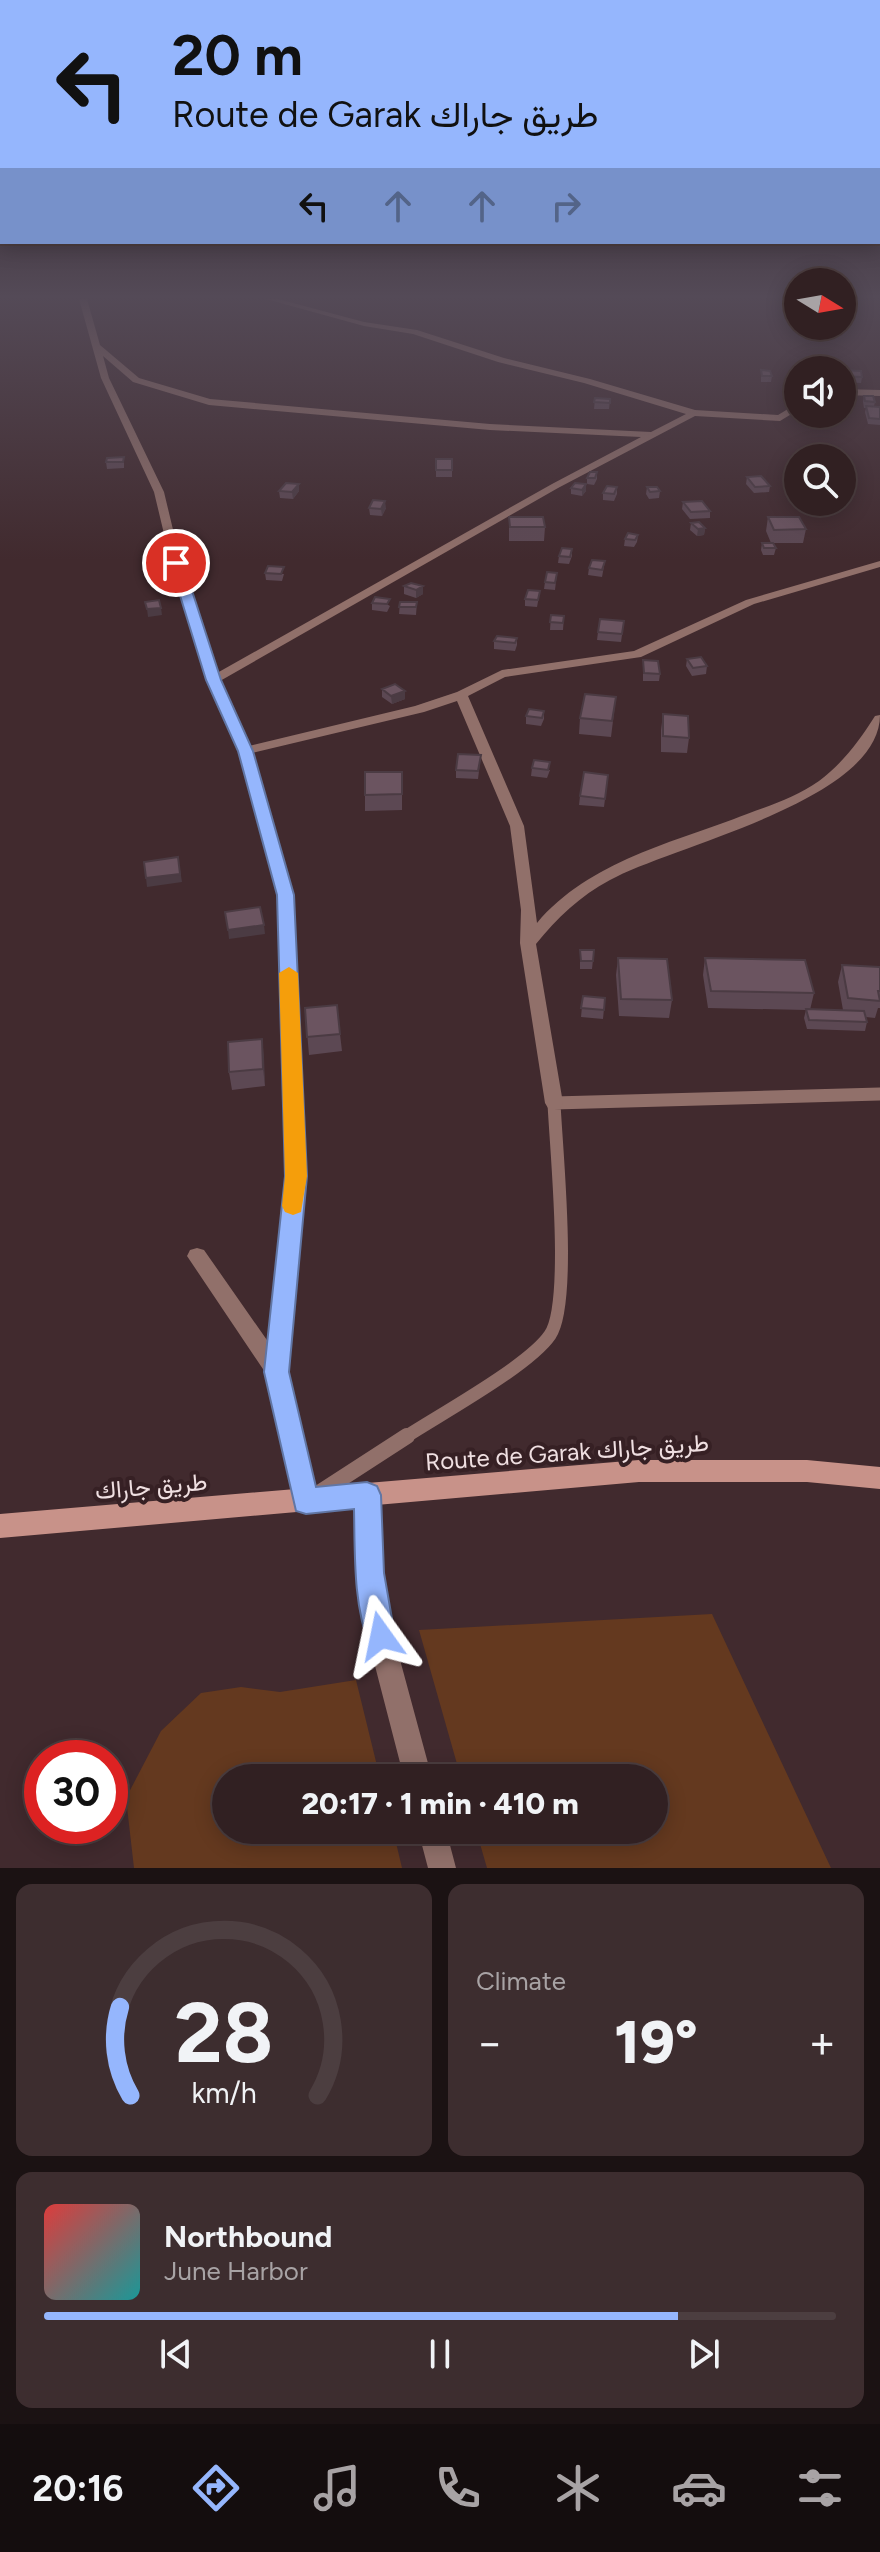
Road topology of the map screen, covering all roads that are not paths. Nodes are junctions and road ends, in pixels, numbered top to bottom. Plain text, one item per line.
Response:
1 (109, 386) edge
2 (156, 386) edge
3 (596, 386) edge
4 (856, 392) edge
5 (880, 393) edge
6 (694, 413) junction
7 (784, 415) edge
8 (656, 435) junction
9 (880, 564) edge
10 (213, 680) junction
11 (461, 695) junction
12 (880, 719) edge
13 (245, 751) junction
14 (528, 943) junction
15 (880, 1094) edge
16 (554, 1103) junction
17 (197, 1256) dead end
18 (277, 1372) junction
19 (880, 1478) edge
20 (367, 1495) junction
21 (306, 1501) junction
22 (0, 1526) edge
23 (414, 1764) edge
24 (436, 1844) edge
25 (442, 1868) edge

1 - 10 street
2 - 8 street
3 - 6 street
4 - 5 street
6 - 7 street
6 - 8 street
8 - 10 street
9 - 11 street
10 - 13 street
11 - 13 street
11 - 14 street
12 - 14 street
13 - 18 street
14 - 16 street
15 - 16 lane
16 - 21 lane
17 - 18 street
18 - 21 street
19 - 20 street, Route de Garak طريق جاراك
20 - 21 street, Route de Garak طريق جاراك
20 - 23 street
21 - 22 street, طريق جاراك
24 - 25 street

